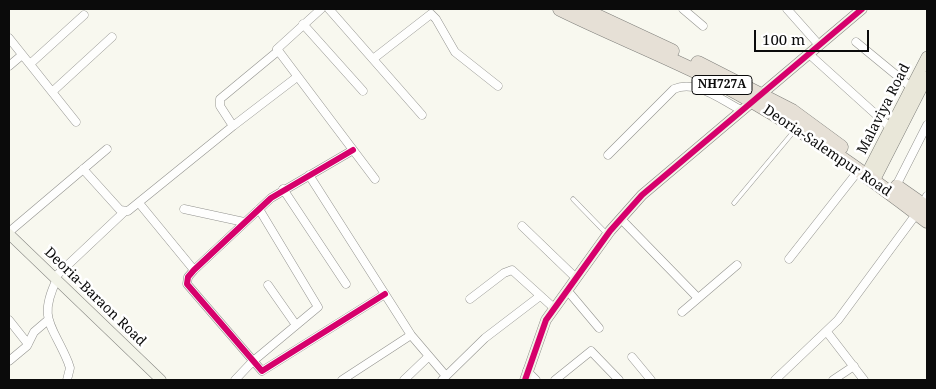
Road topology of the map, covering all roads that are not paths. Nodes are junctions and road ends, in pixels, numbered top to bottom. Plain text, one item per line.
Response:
1 (321, 9) edge
2 (328, 9) edge
3 (560, 9) edge
4 (582, 9) edge
5 (683, 9) edge
6 (787, 9) edge
7 (862, 9) edge
8 (598, 12) edge
9 (84, 14) dead end
10 (303, 24) junction
11 (702, 26) dead end
12 (112, 37) dead end
13 (9, 38) edge
14 (856, 42) dead end
15 (819, 45) junction
16 (278, 51) junction
17 (809, 54) junction
18 (22, 55) junction
19 (927, 57) edge
20 (373, 59) junction
21 (30, 64) junction
22 (9, 66) edge
23 (297, 77) junction
24 (927, 77) edge
25 (498, 86) dead end
26 (912, 88) junction
27 (363, 91) dead end
28 (52, 92) junction
29 (756, 97) junction
30 (740, 110) junction
31 (422, 114) dead end
32 (76, 122) dead end
33 (927, 125) edge
34 (233, 126) junction
35 (796, 128) junction
36 (895, 132) junction
37 (107, 149) dead end
38 (353, 150) junction
39 (608, 155) dead end
40 (83, 169) junction
41 (870, 173) junction
42 (309, 175) junction
43 (375, 179) dead end
44 (896, 186) junction
45 (283, 189) junction
46 (573, 199) dead end
47 (139, 203) junction
48 (734, 203) dead end
49 (184, 209) dead end
50 (259, 209) junction
51 (924, 209) edge
52 (124, 212) junction
53 (621, 218) junction
54 (244, 222) junction
55 (522, 226) dead end
56 (9, 233) edge
57 (608, 234) junction
58 (789, 259) dead end
59 (737, 265) dead end
60 (194, 270) junction
61 (56, 278) junction
62 (576, 278) junction
63 (346, 284) dead end
64 (268, 285) dead end
65 (567, 290) junction
66 (385, 294) junction
67 (540, 296) junction
68 (698, 298) junction
69 (470, 299) dead end
70 (554, 308) junction
71 (682, 312) dead end
72 (9, 320) edge
73 (48, 320) junction
74 (296, 325) junction
75 (599, 328) dead end
76 (828, 332) junction
77 (411, 335) junction
78 (28, 344) junction
79 (428, 357) junction
80 (632, 357) dead end
81 (9, 361) edge
82 (252, 362) junction
83 (854, 366) junction
84 (526, 376) edge
85 (444, 378) edge
86 (67, 380) edge
87 (161, 380) edge
88 (234, 380) edge
89 (342, 380) edge
90 (404, 380) edge
91 (536, 380) edge
92 (555, 380) edge
93 (619, 380) edge
94 (651, 380) edge
95 (775, 380) edge
96 (833, 380) edge
97 (864, 380) edge

1 - 10 street
2 - 20 street
3 - 29 highway, Deoria-Salempur Road / NH727A
4 - 8 highway, Deoria-Salempur Road / NH727A
5 - 11 street
6 - 15 street
7 - 15 street
8 - 29 highway, Deoria-Salempur Road / NH727A
9 - 21 street
10 - 16 street
10 - 27 street
12 - 28 street
13 - 18 street
14 - 26 street
15 - 17 street
16 - 23 street
16 - 34 street
17 - 29 street
17 - 36 street
18 - 21 street
18 - 22 street
19 - 26 main road, Malaviya Road
20 - 25 street
20 - 31 street
21 - 28 street
23 - 34 street
23 - 38 street
24 - 36 main road, Malaviya Road
26 - 36 main road, Malaviya Road
28 - 32 street
29 - 30 street
29 - 35 highway, Deoria-Salempur Road / NH727A
29 - 41 highway, Deoria-Salempur Road / NH727A
30 - 39 street
30 - 53 street
33 - 44 street
34 - 47 street
35 - 41 highway, Deoria-Salempur Road / NH727A
35 - 48 lane
36 - 41 main road, Malaviya Road
37 - 40 street
38 - 42 street
38 - 43 street
40 - 52 street
40 - 56 street
41 - 44 highway, Deoria-Salempur Road / NH727A
41 - 51 highway, Deoria-Salempur Road / NH727A
41 - 58 street
42 - 45 street
42 - 66 street
44 - 51 highway, Deoria-Salempur Road / NH727A
45 - 50 street
45 - 63 street
46 - 57 lane
47 - 52 street
47 - 60 street
49 - 54 street
50 - 54 street
50 - 74 street
51 - 76 street
52 - 61 street
53 - 57 street
53 - 68 street
54 - 60 street
55 - 62 street
56 - 61 street, Deoria-Baraon Road
57 - 62 street
59 - 68 street
60 - 82 street
61 - 73 street
61 - 87 street, Deoria-Baraon Road
62 - 65 street
64 - 74 street
65 - 70 street
65 - 75 street
66 - 77 street
66 - 82 street
67 - 69 street
67 - 70 street
67 - 85 street
68 - 71 street
70 - 84 street
72 - 78 street
73 - 78 street
73 - 86 street
74 - 82 street
76 - 83 street
76 - 95 street
77 - 79 street
77 - 89 street
78 - 81 street
79 - 85 street
79 - 90 street
80 - 94 street
82 - 88 street
83 - 96 street
83 - 97 street
84 - 91 street
92 - 93 street

